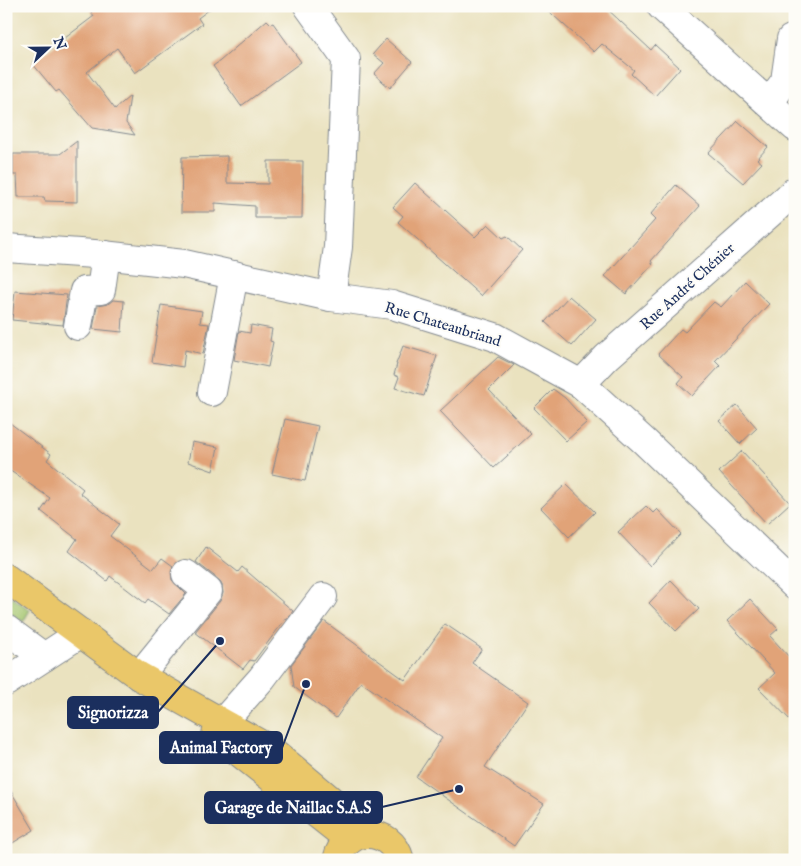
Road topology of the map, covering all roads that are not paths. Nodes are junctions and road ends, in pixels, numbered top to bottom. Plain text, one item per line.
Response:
1 (308, 6) edge
2 (661, 6) edge
3 (791, 38) dead end
4 (769, 103) junction
5 (795, 127) edge
6 (795, 190) edge
7 (6, 248) edge
8 (106, 255) junction
9 (234, 275) junction
10 (331, 297) junction
11 (78, 326) dead end
12 (581, 384) junction
13 (212, 392) dead end
14 (186, 574) dead end
15 (6, 578) edge
16 (795, 586) edge
17 (323, 597) dead end
18 (6, 629) edge
19 (80, 633) junction
20 (44, 657) junction
21 (147, 681) junction
22 (6, 682) edge
23 (222, 723) junction
24 (353, 844) edge
25 (401, 858) edge

1 - 10 street
2 - 4 street
3 - 4 street
4 - 5 street
6 - 12 street, Rue André Chénier
7 - 8 street, Rue Chateaubriand
8 - 9 street, Rue Chateaubriand
8 - 11 street
9 - 10 street, Rue Chateaubriand
9 - 13 street
10 - 12 street, Rue Chateaubriand
12 - 16 street, Rue Chateaubriand
14 - 21 street
15 - 19 main road
17 - 23 street
18 - 20 street
19 - 20 street
19 - 21 main road
20 - 22 street
21 - 23 main road
21 - 24 main road
23 - 24 main road
24 - 25 main road

